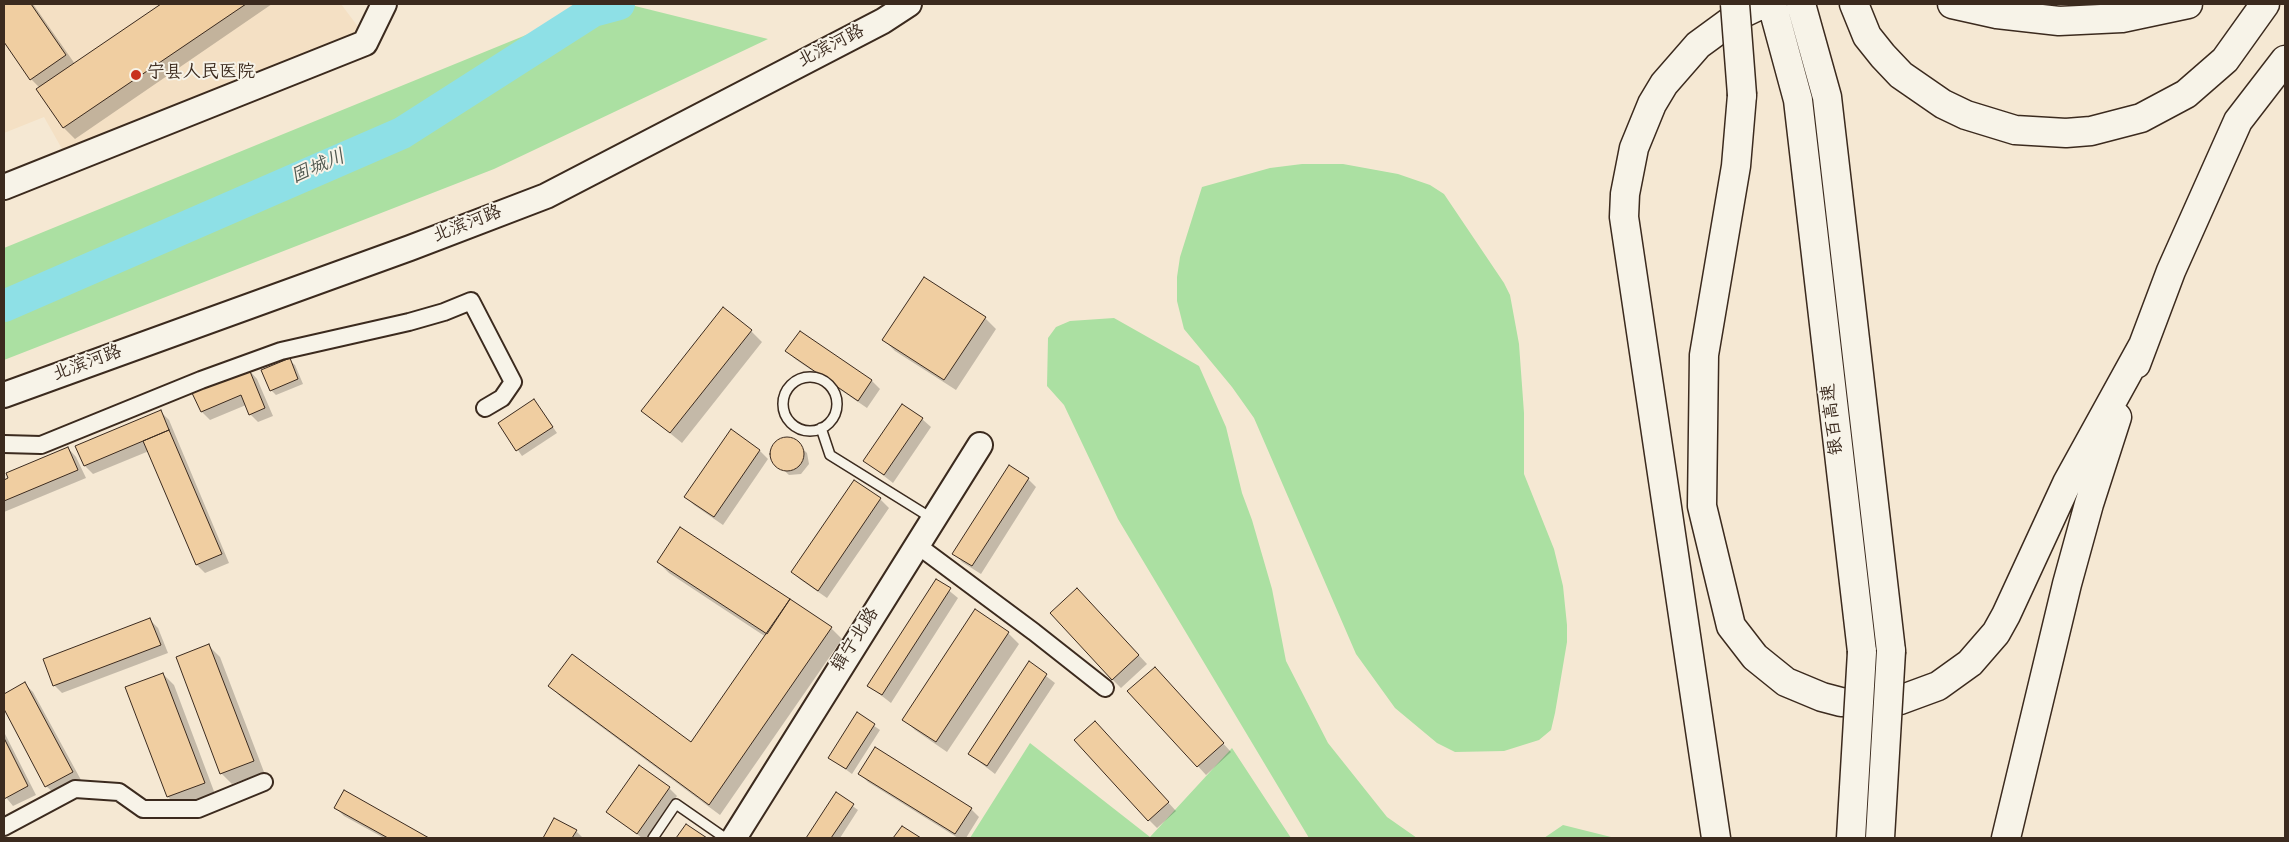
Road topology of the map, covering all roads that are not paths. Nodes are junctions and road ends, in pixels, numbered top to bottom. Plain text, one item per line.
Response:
1 (384, 4) edge
2 (909, 4) edge
3 (1735, 4) edge
4 (1762, 4) edge
5 (1772, 4) edge
6 (1801, 4) edge
7 (1854, 4) edge
8 (1952, 4) edge
9 (2188, 4) edge
10 (2265, 4) edge
11 (2285, 60) edge
12 (4, 187) edge
13 (2142, 347) junction
14 (4, 395) edge
15 (485, 408) dead end
16 (821, 428) junction
17 (4, 444) edge
18 (980, 445) dead end
19 (933, 519) junction
20 (917, 545) junction
21 (1105, 688) dead end
22 (264, 782) dead end
23 (4, 827) edge
24 (652, 838) edge
25 (725, 838) edge
26 (734, 838) edge
27 (1716, 838) edge
28 (1850, 838) edge
29 (1880, 838) edge
30 (2006, 838) edge

1 - 12 main road
2 - 14 main road, 北滨河路
3 - 13 highway, bridge
4 - 27 highway
5 - 28 highway, 银百高速, bridge
6 - 29 highway, 银百高速, bridge
7 - 10 highway
8 - 9 highway
11 - 13 highway
13 - 30 highway
15 - 17 street
16 - 16 lane
16 - 19 lane
18 - 19 main road, 辑宁北路
19 - 20 main road, 辑宁北路
20 - 21 street
20 - 26 main road, 辑宁北路
22 - 23 street
24 - 25 lane

